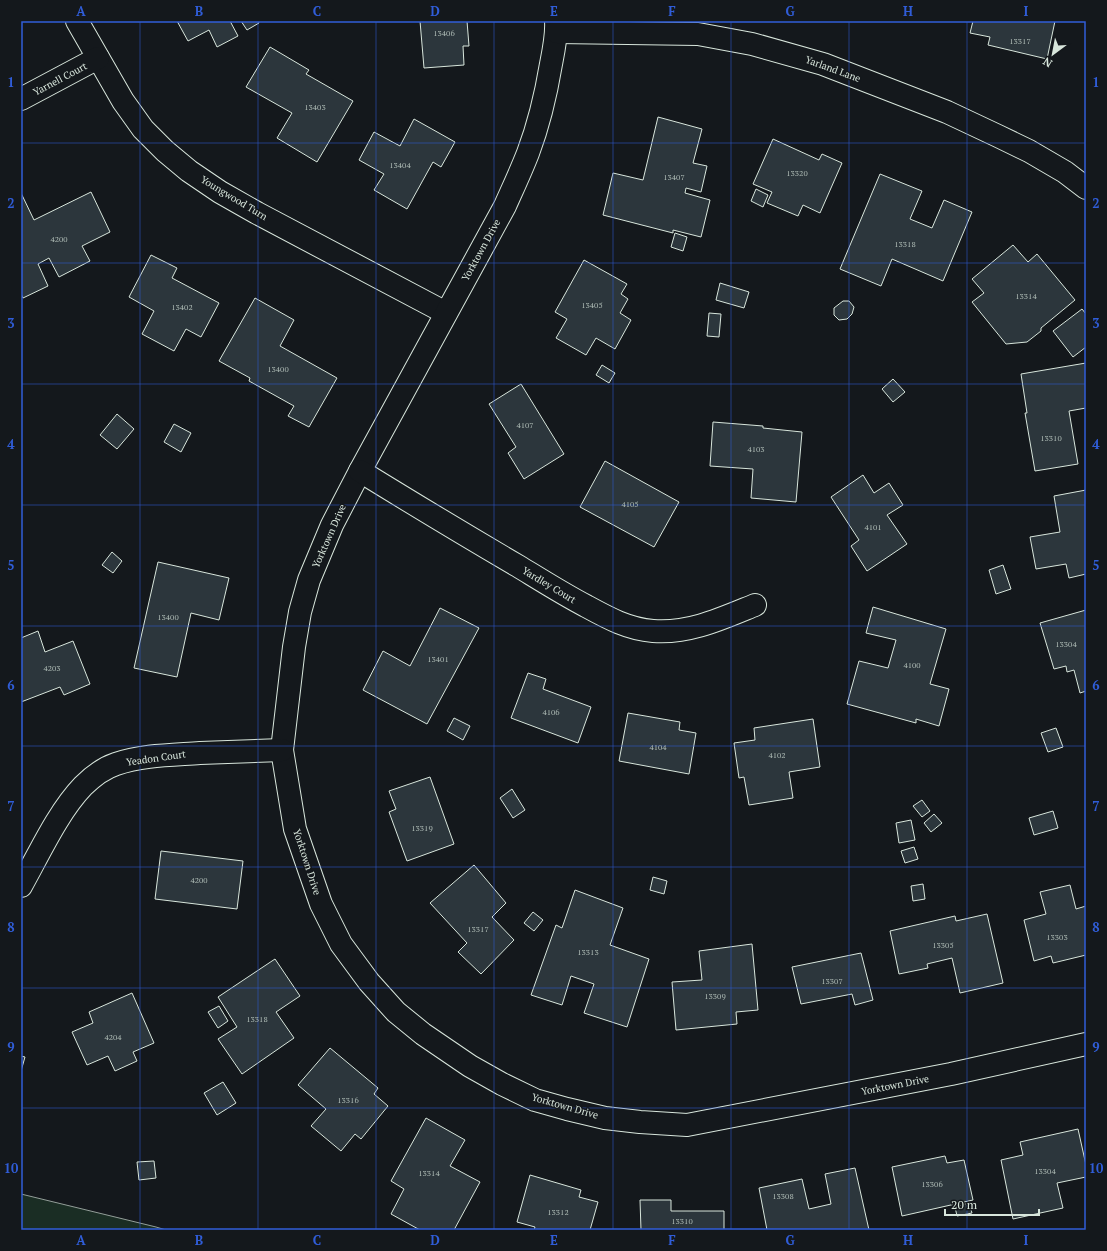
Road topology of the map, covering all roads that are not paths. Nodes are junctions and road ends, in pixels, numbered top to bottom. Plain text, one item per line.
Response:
1 (77, 21) edge
2 (557, 26) edge
3 (98, 58) junction
4 (21, 99) edge
5 (1086, 188) edge
6 (446, 313) junction
7 (360, 472) junction
8 (755, 605) dead end
9 (282, 750) junction
10 (21, 886) edge
11 (1086, 1044) edge

1 - 3 street, Youngwood Turn
2 - 5 street, Yarland Lane
2 - 6 street, Yorktown Drive
3 - 4 street, Yarnell Court
3 - 6 street, Youngwood Turn
6 - 7 street, Yorktown Drive
7 - 8 street, Yardley Court
7 - 9 street, Yorktown Drive
9 - 10 street, Yeadon Court
9 - 11 street, Yorktown Drive

